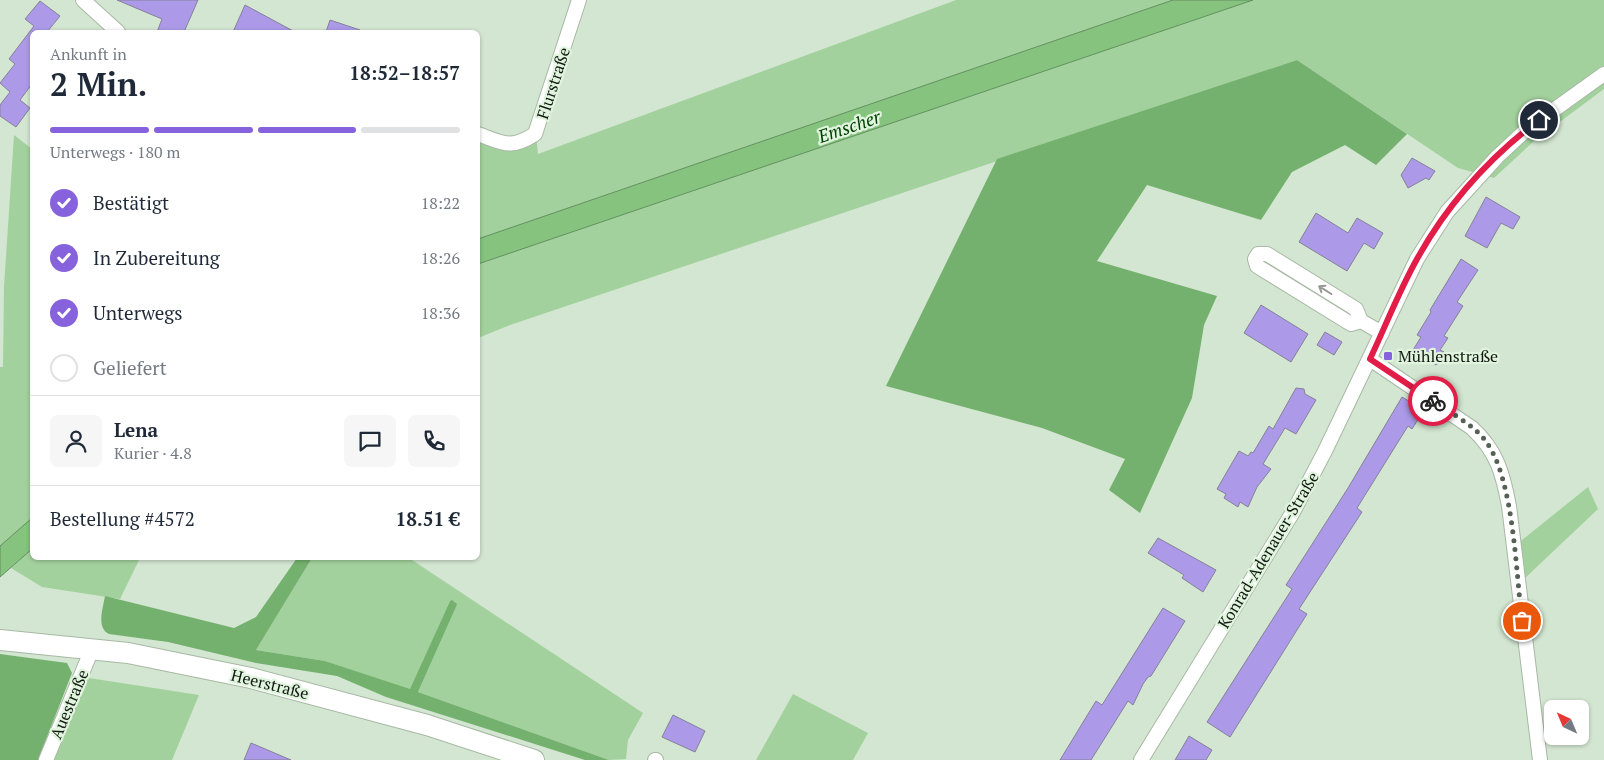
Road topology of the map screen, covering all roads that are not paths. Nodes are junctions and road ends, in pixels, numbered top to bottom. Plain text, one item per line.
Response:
1 (84, 0) edge
2 (579, 0) edge
3 (116, 30) edge
4 (1604, 74) edge
5 (480, 135) edge
6 (1361, 320) junction
7 (1382, 333) junction
8 (1370, 359) junction
9 (0, 640) edge
10 (92, 649) junction
11 (46, 760) edge
12 (534, 760) edge
13 (1141, 760) edge
14 (1540, 760) edge

1 - 3 street
2 - 5 street, Flurstraße
4 - 7 street, Konrad-Adenauer-Straße
6 -> 6 street
6 - 7 street
7 - 8 street, Konrad-Adenauer-Straße
8 - 13 street, Konrad-Adenauer-Straße
8 - 14 street
9 - 10 main road, Heerstraße
10 - 11 street, Auestraße
10 - 12 main road, Heerstraße

